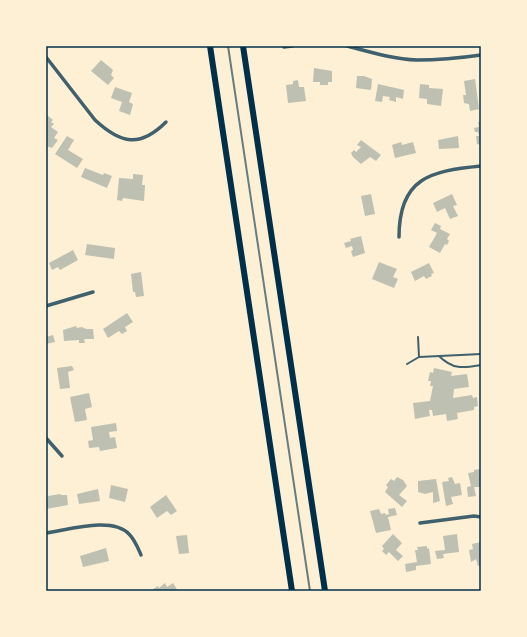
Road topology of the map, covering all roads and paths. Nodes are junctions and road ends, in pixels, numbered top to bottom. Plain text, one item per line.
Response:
1 (210, 46) edge
2 (243, 46) edge
3 (292, 46) edge
4 (347, 46) edge
5 (284, 47) dead end
6 (481, 55) edge
7 (46, 57) edge
8 (166, 122) dead end
9 (481, 166) edge
10 (399, 237) dead end
11 (93, 292) dead end
12 (46, 306) edge
13 (418, 337) dead end
14 (481, 354) edge
15 (439, 356) junction
16 (419, 357) junction
17 (407, 364) dead end
18 (481, 365) edge
19 (46, 438) edge
20 (62, 456) dead end
21 (481, 517) edge
22 (420, 523) dead end
23 (46, 533) edge
24 (141, 556) dead end
25 (292, 591) edge
26 (325, 591) edge

1 - 25 highway
2 - 26 highway
3 - 5 street
4 - 6 street
7 - 8 street
9 - 10 street
11 - 12 street
13 - 16 lane
14 - 15 lane
15 - 16 lane
15 - 18 lane
16 - 17 lane
19 - 20 street
21 - 22 street
23 - 24 street

